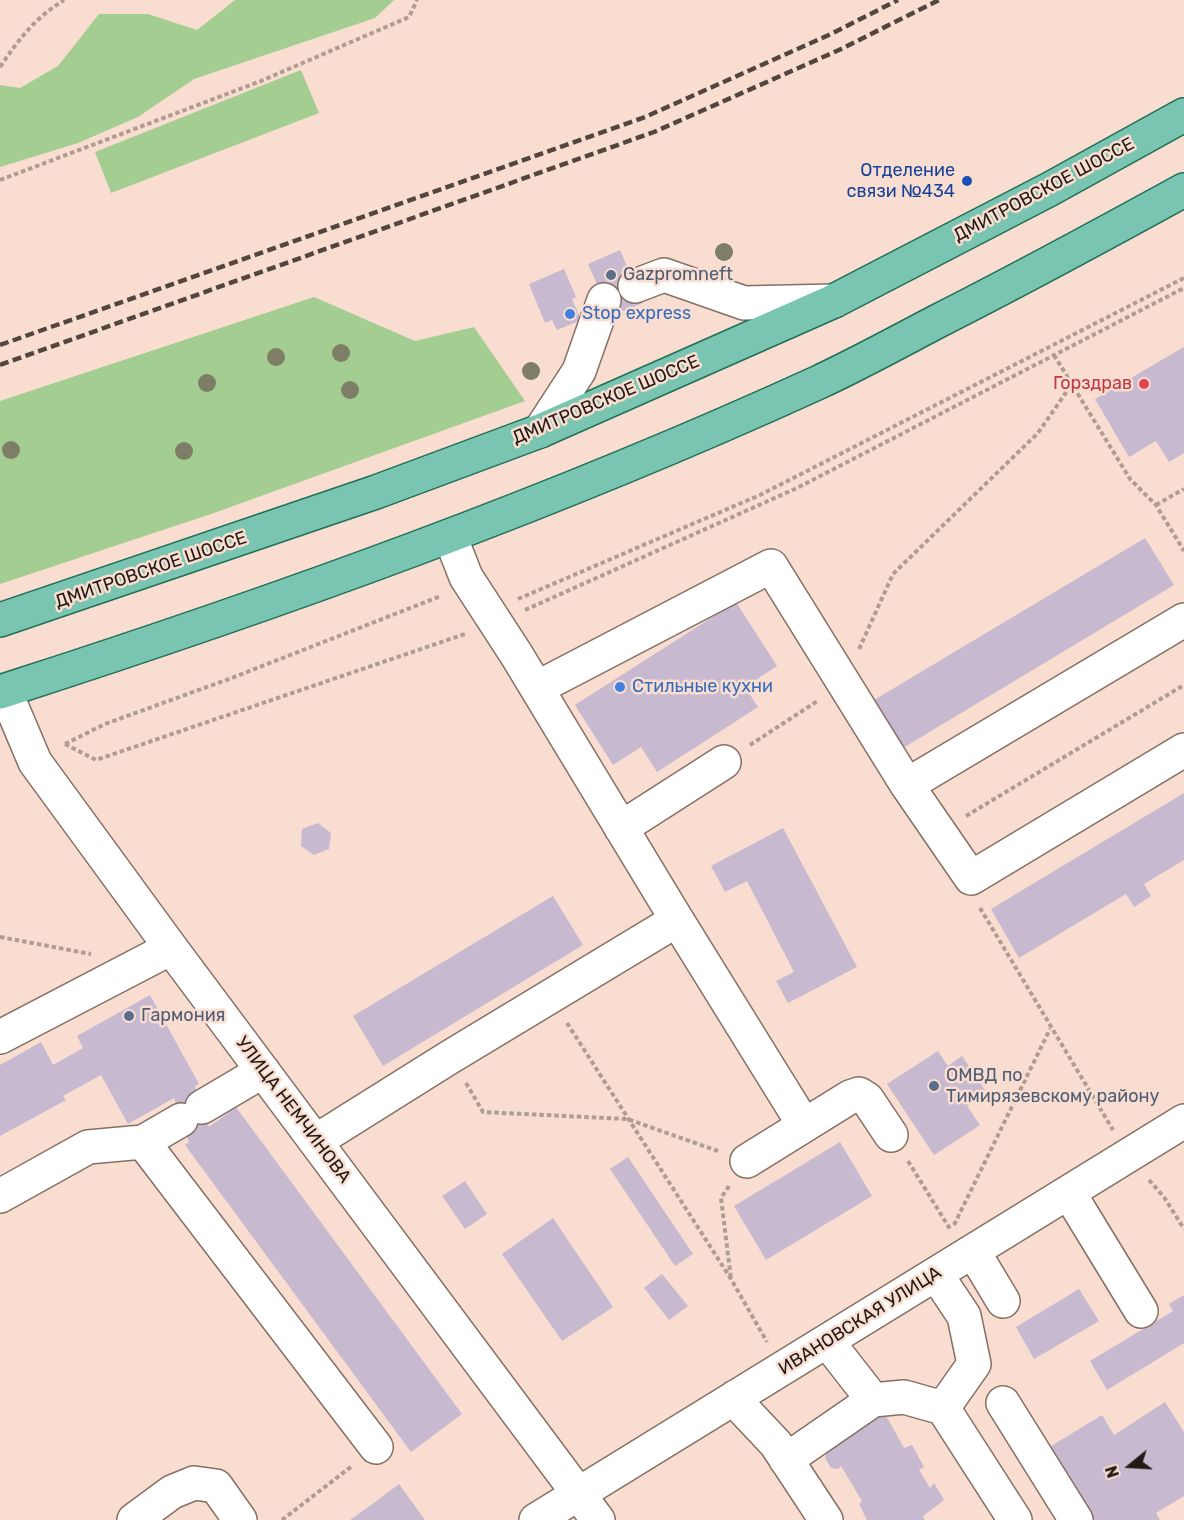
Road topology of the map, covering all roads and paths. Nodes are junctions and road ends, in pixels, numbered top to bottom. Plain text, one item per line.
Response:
1 (64, 0) edge
2 (417, 0) edge
3 (0, 67) edge
4 (1184, 115) edge
5 (0, 180) edge
6 (1184, 190) edge
7 (1184, 278) edge
8 (635, 286) dead end
9 (1184, 288) edge
10 (604, 300) dead end
11 (834, 301) junction
12 (1054, 355) junction
13 (1072, 384) junction
14 (540, 431) junction
15 (1184, 489) edge
16 (1156, 505) junction
17 (450, 536) junction
18 (1184, 550) edge
19 (478, 593) junction
20 (0, 620) edge
21 (1184, 620) edge
22 (497, 623) junction
23 (844, 683) junction
24 (1184, 685) edge
25 (537, 688) junction
26 (3, 692) edge
27 (1184, 750) edge
28 (724, 762) joint
29 (907, 785) junction
30 (621, 828) junction
31 (939, 832) junction
32 (971, 878) junction
33 (677, 920) junction
34 (0, 937) edge
35 (158, 956) junction
36 (550, 996) junction
37 (1050, 1029) junction
38 (0, 1037) edge
39 (450, 1057) junction
40 (263, 1071) junction
41 (627, 1119) junction
42 (1184, 1121) edge
43 (804, 1125) junction
44 (1114, 1134) dead end
45 (891, 1135) joint
46 (316, 1141) junction
47 (143, 1142) junction
48 (747, 1161) junction
49 (1144, 1173) dead end
50 (1069, 1193) junction
51 (0, 1196) edge
52 (1184, 1229) edge
53 (973, 1251) junction
54 (936, 1274) junction
55 (731, 1279) junction
56 (1003, 1301) dead end
57 (1141, 1311) dead end
58 (827, 1341) junction
59 (770, 1346) dead end
60 (735, 1397) junction
61 (873, 1400) junction
62 (1003, 1403) dead end
63 (943, 1407) junction
64 (376, 1447) joint
65 (786, 1460) junction
66 (578, 1494) junction
67 (1073, 1519) edge
68 (134, 1520) edge
69 (240, 1520) edge
70 (282, 1520) edge
71 (536, 1520) edge
72 (598, 1520) edge
73 (825, 1520) edge
74 (1015, 1520) edge

1 - 3 path
2 - 5 path
4 - 11 main road, ДМИТРОВСКОЕ ШОССЕ
6 - 17 main road
7 - 19 path
8 - 11 street
9 - 12 path
10 - 14 street
11 - 14 main road, ДМИТРОВСКОЕ ШОССЕ
12 - 13 path
12 - 22 path
13 - 16 path
13 - 23 path
14 - 20 main road, ДМИТРОВСКОЕ ШОССЕ
15 - 16 path
16 - 18 path
17 - 19 street
17 - 26 main road
19 - 22 street
19 - 22 path
21 - 29 street
22 - 25 street
23 - 25 street
23 - 28 path
23 - 29 street
24 - 31 path
25 - 30 street
26 - 35 street, УЛИЦА НЕМЧИНОВА
27 - 32 street
28 - 30 street
29 - 31 street
30 - 33 street
31 - 32 street
32 - 37 path
33 - 36 street
33 - 43 street
34 - 35 path
35 - 38 street
35 - 40 street, УЛИЦА НЕМЧИНОВА
36 - 39 street
36 - 41 path
37 - 44 path
37 - 45 path
39 - 41 path
39 - 46 street
40 - 46 street, УЛИЦА НЕМЧИНОВА
40 - 47 street
41 - 48 path
41 - 55 path
42 - 50 street, ИВАНОВСКАЯ УЛИЦА
43 - 45 street
43 - 48 street
46 - 66 street, УЛИЦА НЕМЧИНОВА
47 - 51 street
47 - 64 street
48 - 55 path
49 - 52 path
50 - 53 street, ИВАНОВСКАЯ УЛИЦА
50 - 57 street
53 - 54 street, ИВАНОВСКАЯ УЛИЦА
53 - 56 street
54 - 58 street, ИВАНОВСКАЯ УЛИЦА
54 - 63 street
55 - 59 path
58 - 60 street, ИВАНОВСКАЯ УЛИЦА
58 - 61 street
60 - 65 street
60 - 66 street, ИВАНОВСКАЯ УЛИЦА
61 - 63 street
61 - 65 street
62 - 67 street
63 - 74 street
64 - 70 path
65 - 73 street
66 - 71 street, ИВАНОВСКАЯ УЛИЦА
66 - 72 street, УЛИЦА НЕМЧИНОВА
68 - 69 street

